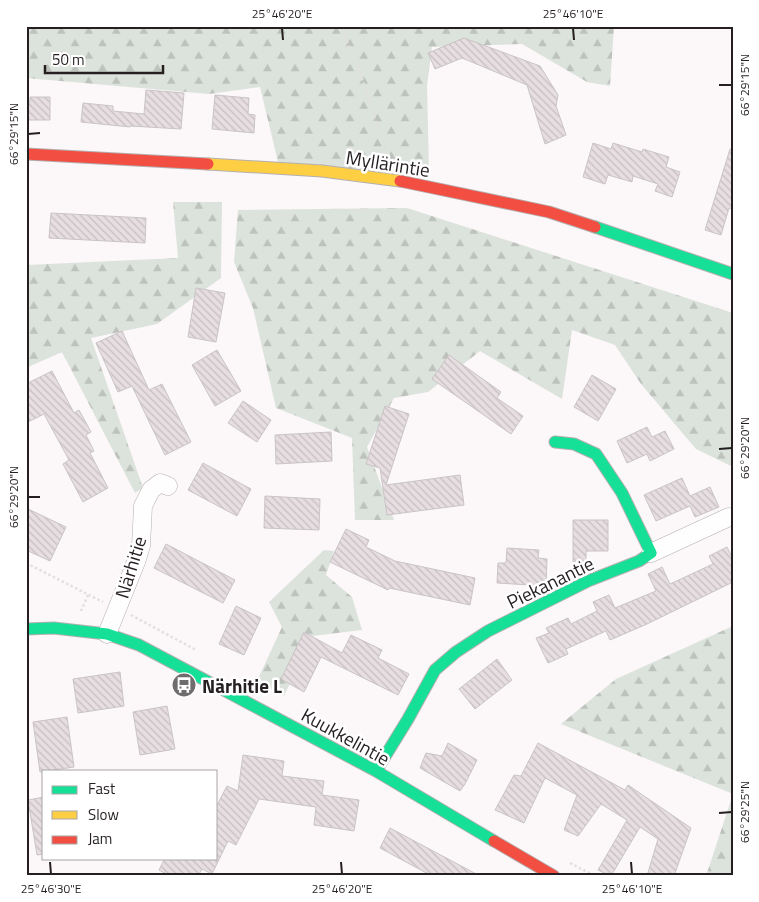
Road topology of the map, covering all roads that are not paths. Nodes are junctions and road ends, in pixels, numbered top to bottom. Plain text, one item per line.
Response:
1 (26, 154) edge
2 (733, 274) edge
3 (555, 442) dead end
4 (168, 486) dead end
5 (729, 517) dead end
6 (650, 554) junction
7 (26, 630) edge
8 (107, 634) junction
9 (376, 772) junction
10 (554, 876) edge

1 - 2 street, Myllärintie
3 - 6 street
4 - 8 street, Närhitie
5 - 6 street
6 - 9 street, Piekanantie
7 - 8 street, Kuukkelintie
8 - 9 street, Kuukkelintie
9 - 10 street, Kuukkelintie

